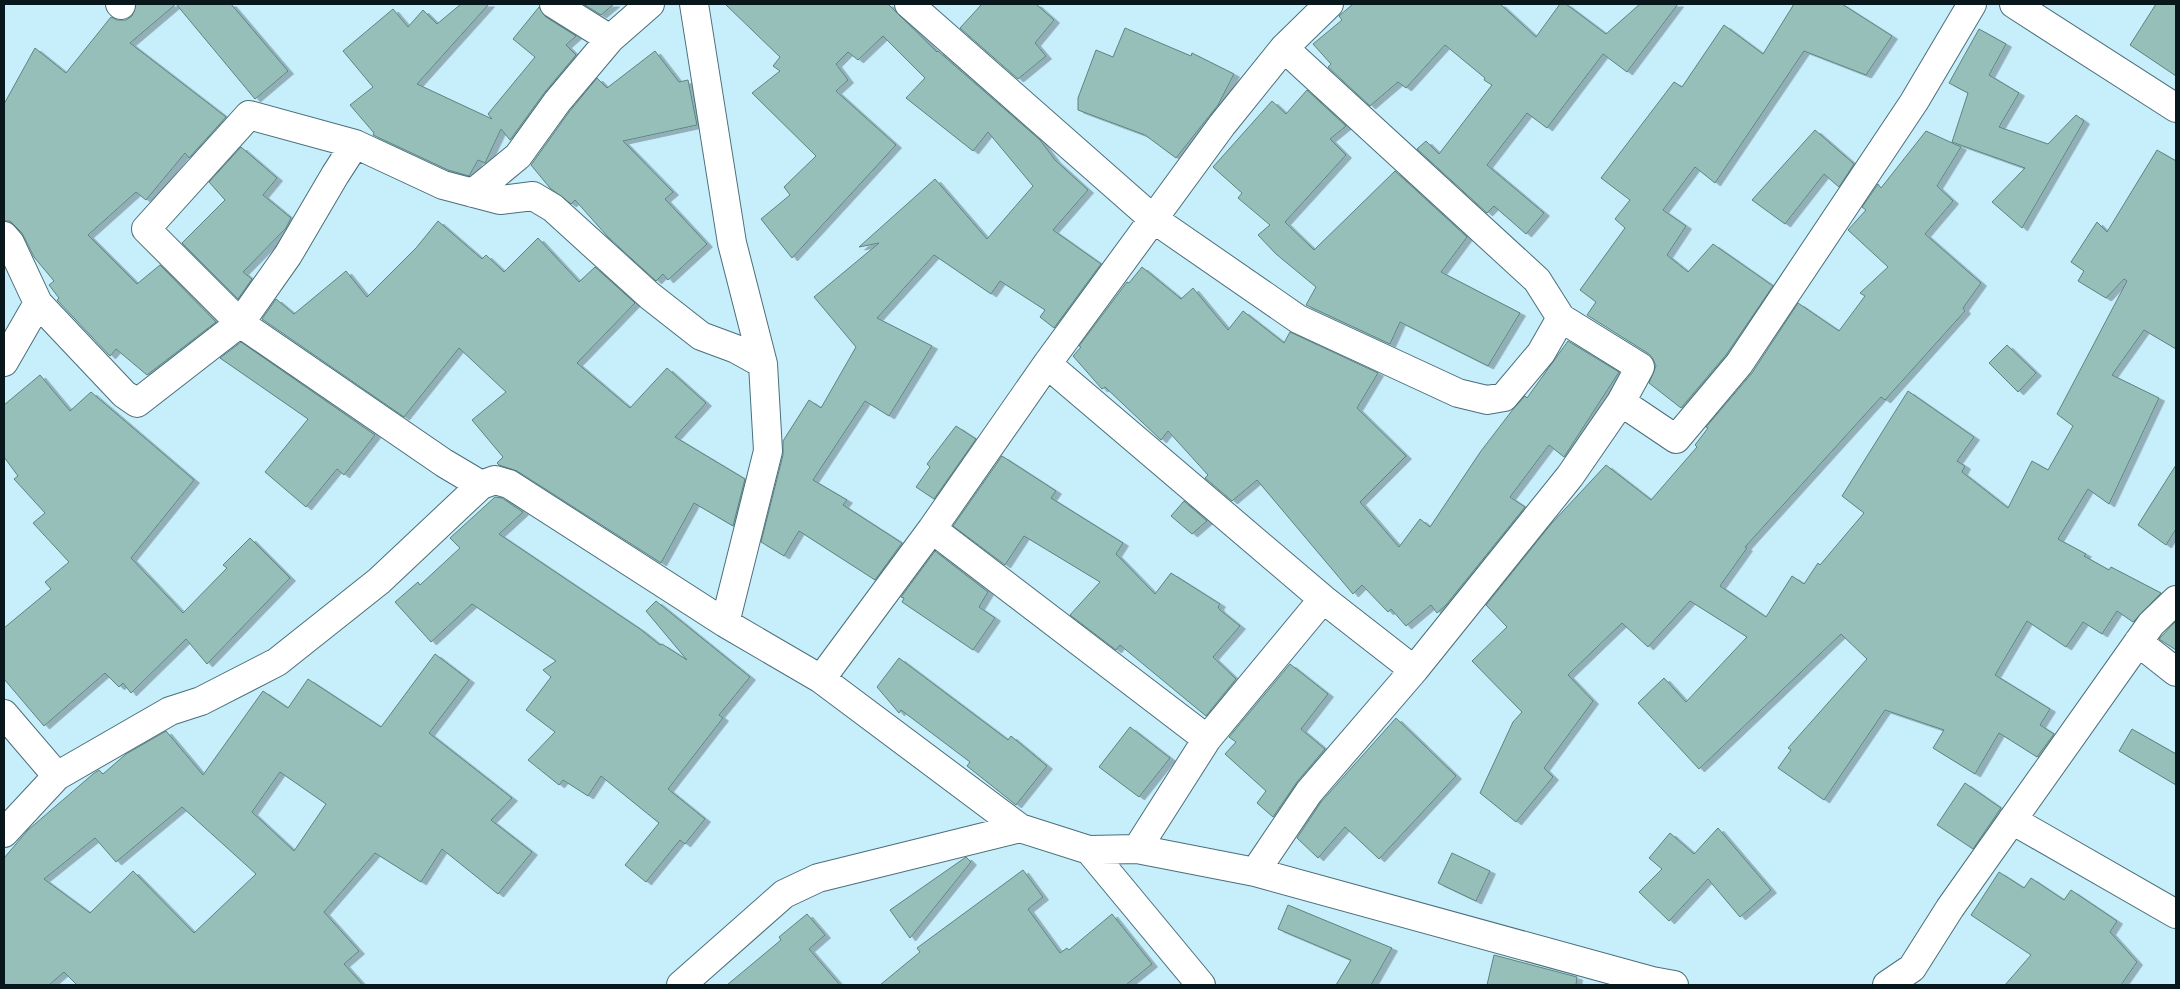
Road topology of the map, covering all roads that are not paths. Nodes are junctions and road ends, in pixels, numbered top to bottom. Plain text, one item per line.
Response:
1 (554, 4) edge
2 (650, 4) edge
3 (694, 4) edge
4 (909, 4) edge
5 (1329, 4) edge
6 (1972, 4) edge
7 (2014, 4) edge
8 (610, 39) junction
9 (1284, 48) junction
10 (2176, 108) edge
11 (355, 144) junction
12 (473, 193) junction
13 (1152, 218) junction
14 (4, 236) edge
15 (38, 303) junction
16 (1561, 318) junction
17 (240, 323) junction
18 (4, 362) edge
19 (763, 364) junction
20 (1046, 364) junction
21 (1621, 402) junction
22 (481, 486) junction
23 (932, 529) junction
24 (1323, 599) junction
25 (2176, 600) edge
26 (725, 623) junction
27 (2138, 642) junction
28 (1414, 670) junction
29 (2176, 672) edge
30 (821, 679) junction
31 (4, 714) edge
32 (1207, 739) junction
33 (57, 776) junction
34 (2012, 820) junction
35 (1020, 828) junction
36 (4, 833) edge
37 (1137, 849) junction
38 (1089, 850) junction
39 (1255, 872) junction
40 (2176, 914) edge
41 (681, 985) edge
42 (1201, 985) edge
43 (1674, 985) edge
44 (1888, 985) edge

1 - 8 street
2 - 8 street
3 - 19 street
4 - 13 street
5 - 9 street
6 - 21 street
7 - 10 street
8 - 12 street
9 - 13 street
9 - 16 street
11 - 12 street
11 - 17 street
11 - 17 street
12 - 19 street
13 - 16 street
13 - 20 street
14 - 15 street
15 - 17 street
15 - 18 street
16 - 21 street
17 - 22 street
19 - 26 street
20 - 23 street
20 - 24 street
21 - 28 street
22 - 26 street
22 - 33 street
23 - 30 street
23 - 32 street
24 - 28 street
24 - 32 street
25 - 27 street
26 - 30 street
27 - 29 street
27 - 34 street
28 - 39 street
30 - 35 street
31 - 33 street
32 - 37 street
33 - 36 street
34 - 40 street
34 - 44 street
35 - 38 street
35 - 41 street
37 - 38 street
37 - 39 street
38 - 42 street
39 - 43 street

